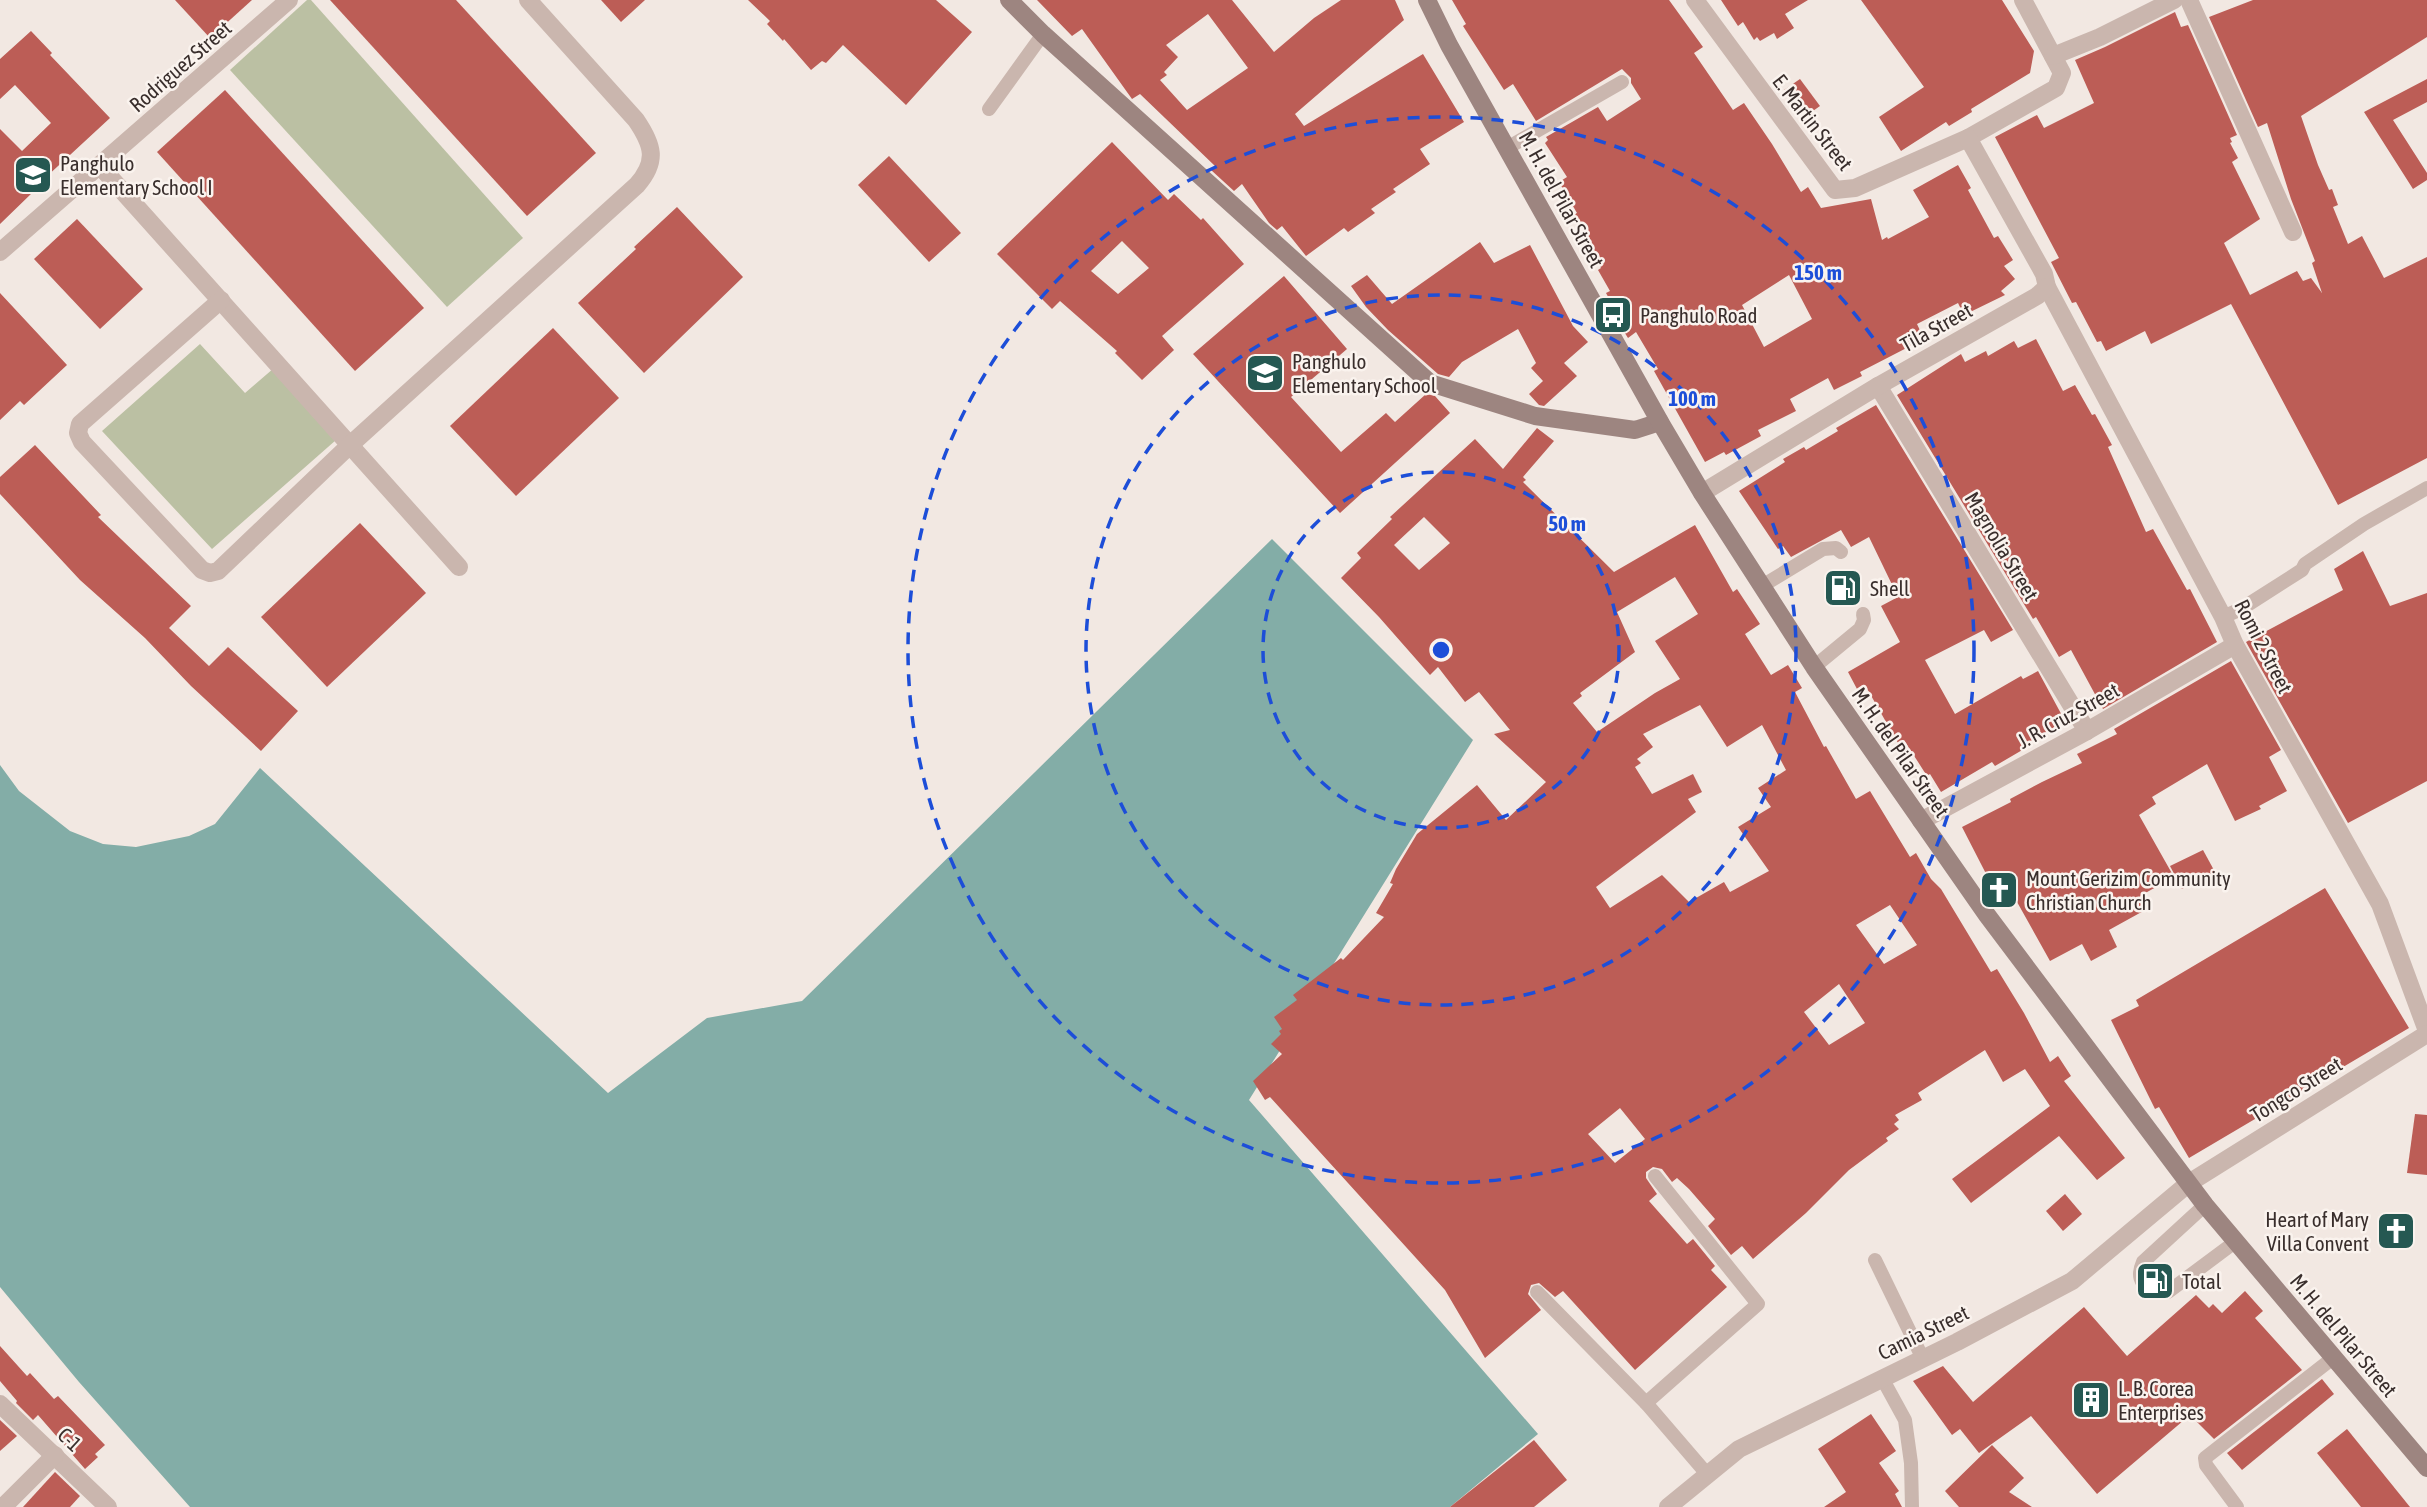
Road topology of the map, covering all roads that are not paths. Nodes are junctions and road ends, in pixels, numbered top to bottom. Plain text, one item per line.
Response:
1 (289, 0) edge
2 (528, 0) edge
3 (1009, 0) edge
4 (1427, 0) edge
5 (1695, 0) edge
6 (2023, 0) edge
7 (2174, 0) edge
8 (2189, 0) edge
9 (1043, 34) junction
10 (2053, 56) junction
11 (1622, 82) dead end
12 (989, 109) dead end
13 (1968, 138) junction
14 (1507, 148) junction
15 (100, 166) junction
16 (2293, 232) dead end
17 (0, 252) edge
18 (2048, 287) junction
19 (220, 300) junction
20 (1878, 386) junction
21 (1660, 422) junction
22 (350, 445) junction
23 (2427, 488) edge
24 (1702, 493) junction
25 (1841, 552) dead end
26 (459, 567) dead end
27 (1762, 586) junction
28 (1863, 614) dead end
29 (2223, 617) junction
30 (2235, 645) junction
31 (1814, 667) junction
32 (2087, 731) junction
33 (1921, 821) junction
34 (2427, 1032) edge
35 (1655, 1176) dead end
36 (2189, 1184) junction
37 (2205, 1205) junction
38 (2235, 1242) junction
39 (1875, 1261) dead end
40 (1537, 1292) dead end
41 (2333, 1358) junction
42 (1923, 1359) junction
43 (1882, 1378) junction
44 (1646, 1403) junction
45 (0, 1404) edge
46 (55, 1455) junction
47 (2427, 1468) edge
48 (1707, 1474) junction
49 (3, 1507) edge
50 (108, 1507) edge
51 (1668, 1507) edge
52 (1912, 1507) edge
53 (2237, 1507) edge

1 - 15 street, Rodriguez Street
2 - 22 street
3 - 9 main road
4 - 14 main road, M. H. del Pilar Street
5 - 13 street, E. Martin Street
6 - 10 street
7 - 10 street
8 - 16 street
9 - 12 lane
9 - 21 main road
10 - 13 street
11 - 14 lane
13 - 18 street
14 - 21 main road, M. H. del Pilar Street
15 - 17 street, Rodriguez Street
15 - 19 street
18 - 20 street, Tila Street
18 - 29 street, Romi 2 Street
19 - 22 street
19 - 22 street
20 - 24 street, Tila Street
20 - 32 street, Magnolia Street
21 - 24 main road, M. H. del Pilar Street
22 - 26 street
23 - 29 lane
24 - 27 main road, M. H. del Pilar Street
25 - 27 lane
27 - 31 main road, M. H. del Pilar Street
28 - 31 lane
29 - 30 street, Romi 2 Street
30 - 32 street, J. R. Cruz Street
30 - 34 street, Romi 2 Street
31 - 33 main road, M. H. del Pilar Street
32 - 33 street, J. R. Cruz Street
33 - 36 main road, M. H. del Pilar Street
34 - 36 street, Tongco Street
35 - 44 lane
36 - 37 main road, M. H. del Pilar Street
36 - 42 street, Camia Street
37 - 38 main road, M. H. del Pilar Street
37 - 38 lane
38 - 41 main road, M. H. del Pilar Street
39 - 42 lane
40 - 44 lane
41 - 47 main road, M. H. del Pilar Street
41 - 53 lane
42 - 43 street, Camia Street
43 - 48 street, Camia Street
43 - 52 lane
44 - 48 lane
45 - 46 street, C-1
46 - 49 street
46 - 50 street, C-1
48 - 51 street, Camia Street

